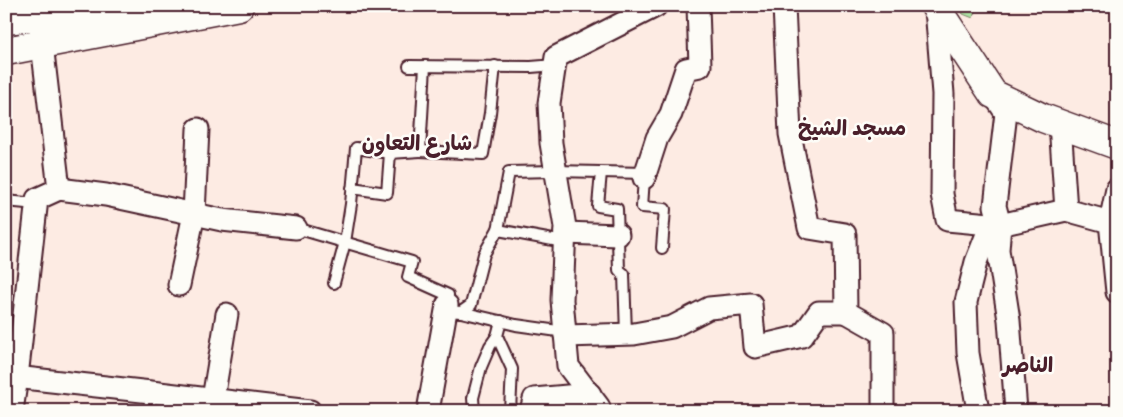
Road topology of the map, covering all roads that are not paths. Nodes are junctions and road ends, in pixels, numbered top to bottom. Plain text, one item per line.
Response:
1 (239, 6) edge
2 (656, 6) edge
3 (698, 6) edge
4 (784, 6) edge
5 (935, 7) edge
6 (37, 17) junction
7 (76, 19) edge
8 (6, 20) edge
9 (42, 44) junction
10 (6, 51) edge
11 (555, 65) junction
12 (409, 66) dead end
13 (424, 66) junction
14 (495, 66) junction
15 (993, 94) junction
16 (1060, 124) junction
17 (198, 130) dead end
18 (1117, 145) edge
19 (420, 151) junction
20 (390, 153) junction
21 (555, 171) junction
22 (601, 172) junction
23 (645, 176) junction
24 (352, 188) junction
25 (1117, 188) edge
26 (59, 189) junction
27 (6, 202) edge
28 (36, 204) junction
29 (1066, 210) junction
30 (194, 214) junction
31 (1110, 222) junction
32 (996, 225) junction
33 (296, 228) joint
34 (498, 229) junction
35 (618, 235) junction
36 (564, 238) junction
37 (345, 242) junction
38 (662, 248) dead end
39 (334, 283) dead end
40 (179, 285) dead end
41 (1117, 292) edge
42 (451, 309) junction
43 (846, 312) junction
44 (227, 314) dead end
45 (501, 321) junction
46 (565, 334) junction
47 (626, 334) junction
48 (497, 336) junction
49 (12, 376) edge
50 (213, 399) junction
51 (150, 401) edge
52 (594, 403) edge
53 (304, 410) edge
54 (12, 411) edge
55 (428, 411) edge
56 (474, 411) edge
57 (510, 411) edge
58 (531, 411) edge
59 (883, 411) edge
60 (978, 411) edge
61 (1016, 411) edge

1 - 7 street
2 - 11 street
3 - 23 street
4 - 43 street
5 - 15 street
5 - 32 street
6 - 7 street
6 - 8 street
6 - 9 street
7 - 9 street
9 - 10 street
9 - 26 street
11 - 14 lane
11 - 21 street
12 - 13 lane
13 - 14 lane
13 - 19 lane
14 - 19 lane
15 - 16 street
15 - 32 street
16 - 18 street
16 - 29 street
17 - 30 street
19 - 20 lane
20 - 24 lane
20 - 24 lane
21 - 22 lane
21 - 34 lane
21 - 36 street
22 - 23 lane
22 - 35 lane
23 - 38 lane
24 - 37 lane
25 - 31 street
26 - 28 street
26 - 30 street
27 - 28 lane
28 - 49 street
29 - 31 street
29 - 32 street
30 - 33 street
30 - 40 street
31 - 41 street
32 - 60 street
32 - 61 street
33 - 37 lane
34 - 36 lane
34 - 42 lane
35 - 36 street
35 - 47 lane
36 - 46 street
37 - 39 lane
37 - 42 lane
42 - 45 lane
42 - 55 street
43 - 47 street
43 - 59 street
44 - 50 street
45 - 46 lane
45 - 48 lane
46 - 47 street
46 - 52 street
48 - 56 lane
48 - 57 lane
49 - 51 street
49 - 54 street
50 - 51 street
50 - 53 street
52 - 58 street

